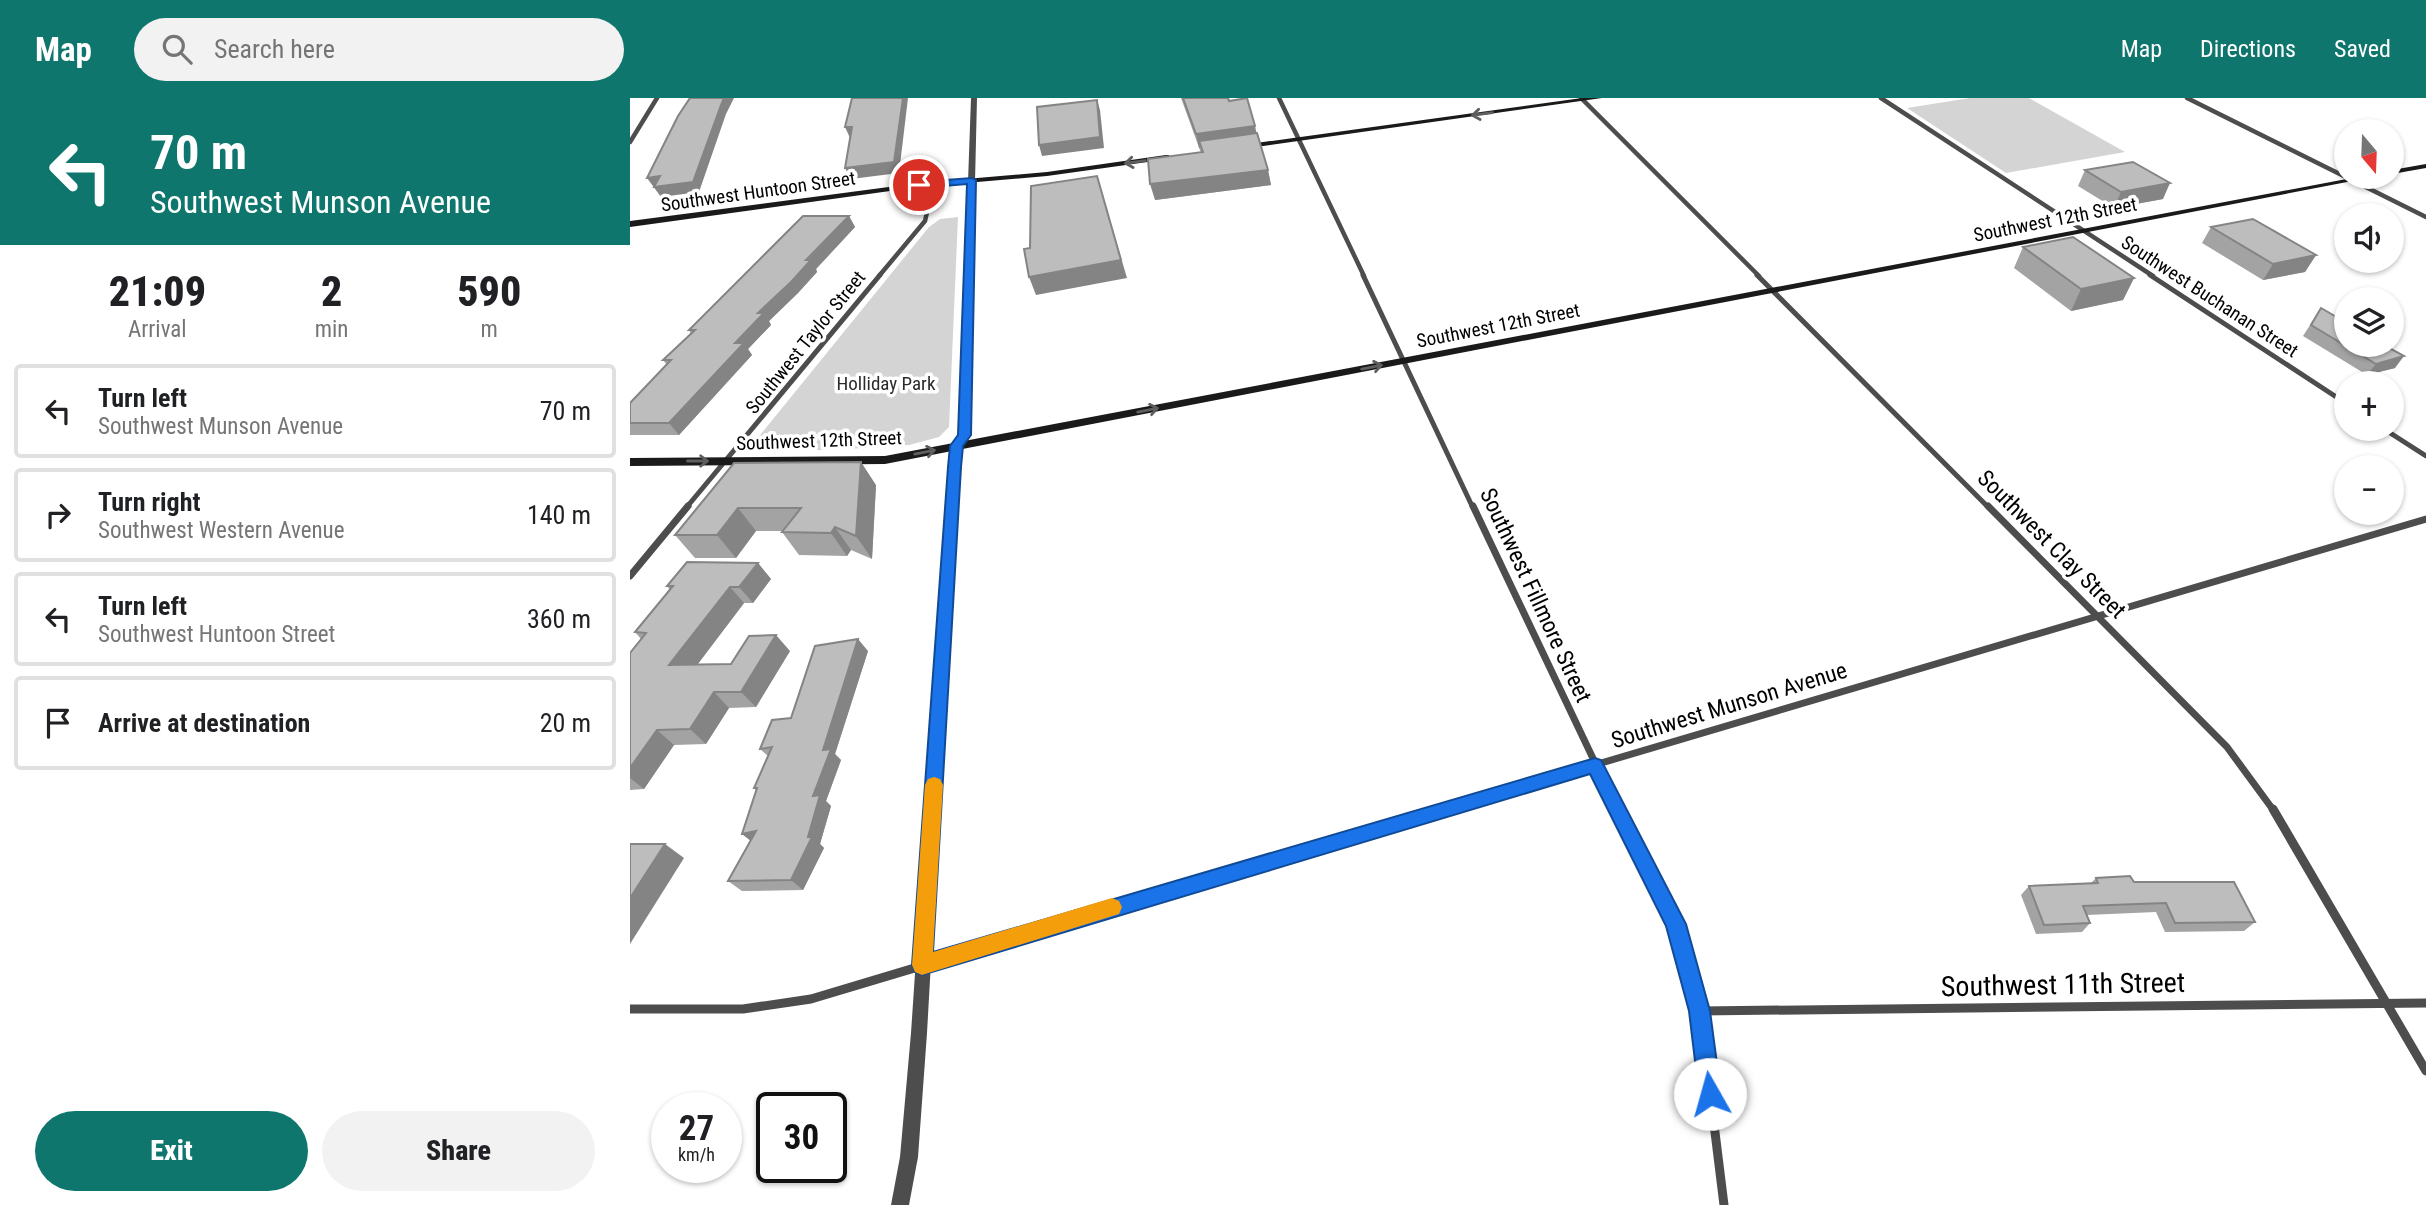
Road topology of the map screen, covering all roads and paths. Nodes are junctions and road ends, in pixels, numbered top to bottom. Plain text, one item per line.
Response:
1 (657, 98) edge
2 (974, 98) edge
3 (1279, 98) edge
4 (1598, 98) edge
5 (1881, 98) edge
6 (2187, 98) edge
7 (1582, 99) edge
8 (1297, 139) junction
9 (630, 142) edge
10 (1229, 149) edge
11 (1178, 156) edge
12 (2426, 166) edge
13 (2404, 170) edge
14 (2334, 172) edge
15 (972, 180) junction
16 (2334, 183) edge
17 (919, 185) junction
18 (2369, 189) edge
19 (2426, 217) edge
20 (630, 224) edge
21 (2083, 231) junction
22 (1772, 291) junction
23 (1404, 361) junction
24 (2334, 395) edge
25 (2403, 441) edge
26 (957, 446) junction
27 (2426, 456) edge
28 (727, 461) junction
29 (630, 462) edge
30 (2426, 519) edge
31 (630, 576) edge
32 (2098, 617) junction
33 (1595, 765) junction
34 (922, 965) junction
35 (2386, 1003) junction
36 (2426, 1003) edge
37 (630, 1009) edge
38 (1700, 1011) junction
39 (2426, 1071) edge
40 (900, 1205) edge
41 (1724, 1205) edge

1 - 9 street
2 - 15 street
3 - 8 street, Southwest Fillmore Street
4 - 7 main road
5 - 21 street, Southwest Buchanan Street
6 - 14 street
7 -> 8 main road
7 - 22 street, Southwest Clay Street
8 - 10 main road
8 - 23 street, Southwest Fillmore Street
11 -> 15 main road, Southwest Huntoon Street
12 - 13 main road
15 - 17 main road, Southwest Huntoon Street
15 - 26 street
16 - 21 main road, Southwest 12th Street
17 - 20 main road, Southwest Huntoon Street
17 - 28 street, Southwest Taylor Street
18 - 19 street
21 - 22 main road, Southwest 12th Street
21 - 24 street, Southwest Buchanan Street
22 - 23 main road, Southwest 12th Street
22 - 32 street, Southwest Clay Street
26 -> 23 main road, Southwest 12th Street
23 - 33 street, Southwest Fillmore Street
25 - 27 street
28 -> 26 main road, Southwest 12th Street
26 - 34 street
29 -> 28 main road, Southwest 12th Street
28 - 31 street, Southwest Taylor Street
30 - 32 street, Southwest Munson Avenue
32 - 33 street, Southwest Munson Avenue
32 - 35 street, Southwest Clay Street
33 - 34 street, Southwest Munson Avenue
33 - 38 street, Southwest Fillmore Street
34 - 37 street
34 - 40 street
35 - 36 street, Southwest 11th Street
35 - 38 street, Southwest 11th Street
35 - 39 street, Southwest Clay Street
38 - 41 street, Southwest Fillmore Street

